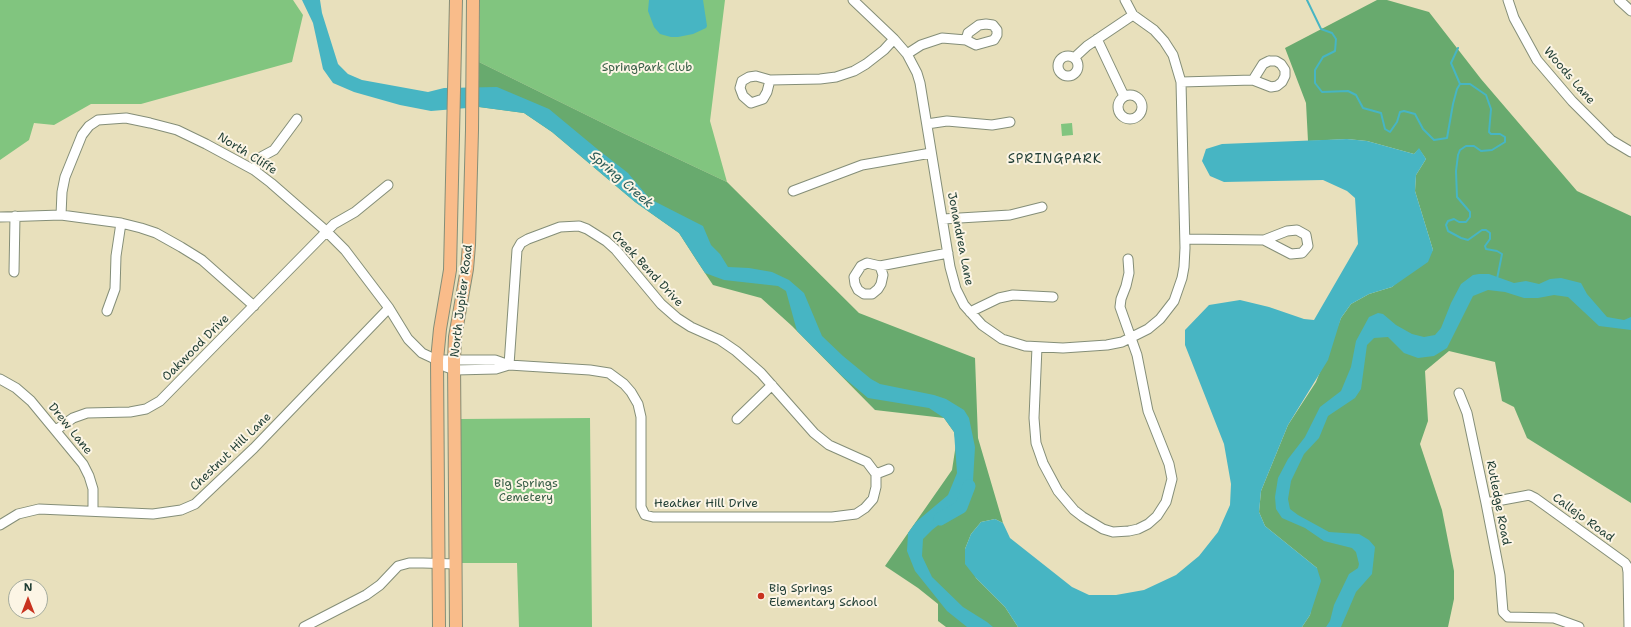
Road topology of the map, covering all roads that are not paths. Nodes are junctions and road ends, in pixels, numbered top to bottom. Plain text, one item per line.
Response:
1 (456, 0) edge
2 (473, 0) edge
3 (853, 0) edge
4 (1125, 0) edge
5 (1508, 0) edge
6 (1619, 0) edge
7 (1631, 11) edge
8 (1133, 15) junction
9 (894, 39) junction
10 (1098, 39) junction
11 (966, 40) dead end
12 (907, 54) junction
13 (1074, 58) dead end
14 (770, 80) dead end
15 (1253, 80) dead end
16 (1181, 82) junction
17 (1124, 96) dead end
18 (297, 119) dead end
19 (1010, 122) dead end
20 (926, 124) junction
21 (1631, 152) edge
22 (931, 153) junction
23 (254, 170) junction
24 (388, 185) dead end
25 (793, 191) dead end
26 (1042, 207) dead end
27 (61, 215) junction
28 (15, 216) junction
29 (0, 217) edge
30 (942, 219) junction
31 (121, 223) junction
32 (326, 232) junction
33 (1185, 239) junction
34 (1264, 240) dead end
35 (948, 253) junction
36 (1128, 258) dead end
37 (880, 266) dead end
38 (14, 272) dead end
39 (1053, 297) dead end
40 (254, 306) junction
41 (389, 308) junction
42 (107, 311) dead end
43 (970, 312) junction
44 (1131, 338) junction
45 (1038, 347) junction
46 (438, 360) junction
47 (454, 365) junction
48 (509, 365) junction
49 (0, 378) edge
50 (772, 385) junction
51 (1459, 393) dead end
52 (737, 420) dead end
53 (56, 430) junction
54 (888, 469) dead end
55 (876, 474) junction
56 (1486, 503) junction
57 (93, 512) junction
58 (1, 523) edge
59 (439, 563) junction
60 (456, 564) junction
61 (304, 627) edge
62 (439, 627) edge
63 (456, 627) edge
64 (1579, 627) edge
65 (1629, 627) edge

1 - 46 main road, North Jupiter Road
2 - 47 main road, North Jupiter Road
3 - 9 street, Jonandrea Lane
4 - 8 street, Jonandrea Lane
5 - 21 street, Woods Lane
6 - 7 street
8 - 10 street
8 - 16 street, Jonandrea Lane
9 - 12 street, Jonandrea Lane
9 - 14 street
10 - 13 street
10 - 17 street
11 - 12 street
12 - 20 street, Jonandrea Lane
15 - 16 street
16 - 33 street, Jonandrea Lane
18 - 23 street
19 - 20 street
20 - 22 street, Jonandrea Lane
22 - 25 street
22 - 30 street, Jonandrea Lane
23 - 27 street, North Cliffe
23 - 32 street, North Cliffe
24 - 32 street, Oakwood Drive
26 - 30 street
27 - 28 street
27 - 31 street
28 - 29 street
28 - 38 street
30 - 35 street, Jonandrea Lane
31 - 40 street
31 - 42 street
32 - 40 street, Oakwood Drive
32 - 41 street, North Cliffe
33 - 34 street
33 - 44 street, Jonandrea Lane
35 - 37 street
35 - 43 street, Jonandrea Lane
36 - 44 street
39 - 43 street
40 - 53 street, Oakwood Drive
41 - 46 street, North Cliffe
41 - 57 street, Chestnut Hill Lane
43 - 45 street, Jonandrea Lane
44 - 45 street, Jonandrea Lane
44 - 45 street
46 - 47 street
46 - 59 main road, North Jupiter Road
47 - 48 street, Heather Hill Drive
47 - 60 main road, North Jupiter Road
48 - 50 street, Creek Bend Drive
48 - 55 street, Heather Hill Drive
49 - 53 street, Drew Lane
50 - 52 street
50 - 55 street, Creek Bend Drive
51 - 56 street, Rutledge Road
53 - 57 street, Drew Lane
54 - 55 street
56 - 64 street, Rutledge Road
56 - 65 street, Callejo Road
57 - 58 street, Chestnut Hill Lane
59 - 60 street
59 - 61 street
59 - 62 main road, North Jupiter Road
60 - 63 main road, North Jupiter Road

